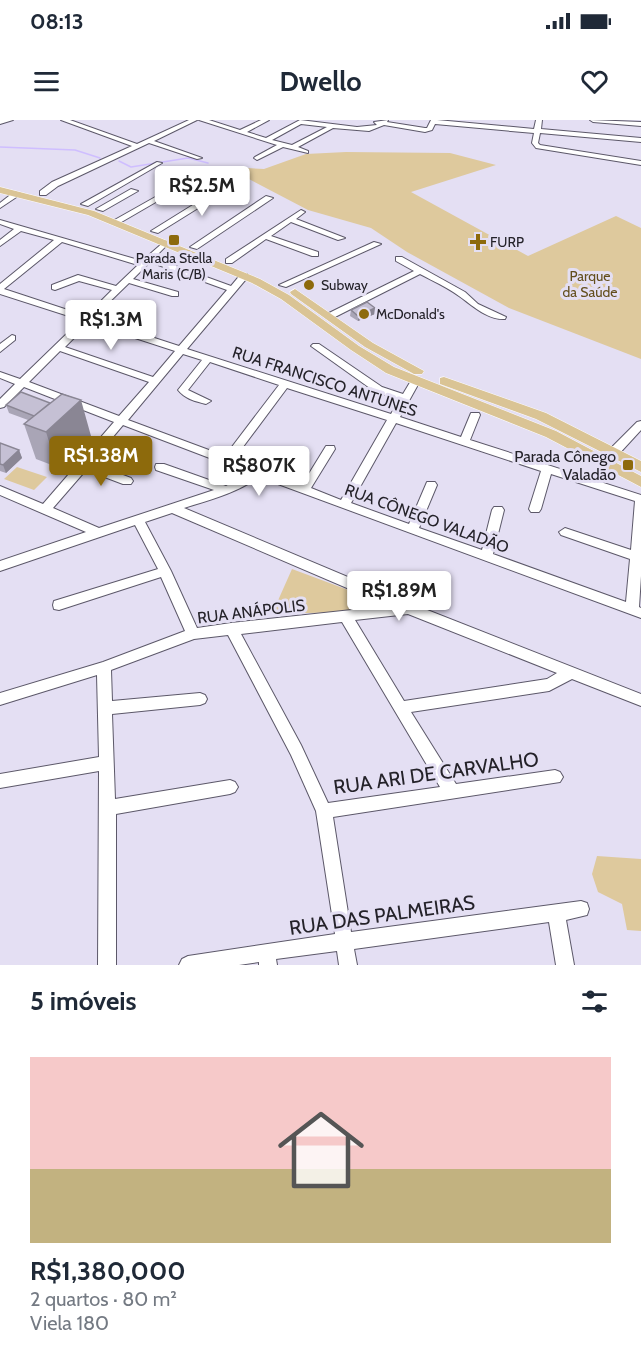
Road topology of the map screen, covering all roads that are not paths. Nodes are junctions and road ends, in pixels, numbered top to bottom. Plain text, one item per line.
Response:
1 (10, 120) edge
2 (64, 120) edge
3 (194, 120) edge
4 (202, 120) edge
5 (266, 120) edge
6 (364, 120) edge
7 (539, 120) edge
8 (593, 120) edge
9 (0, 122) edge
10 (385, 122) edge
11 (433, 123) edge
12 (641, 124) edge
13 (330, 128) junction
14 (241, 132) junction
15 (537, 132) junction
16 (267, 140) junction
17 (641, 140) edge
18 (148, 141) junction
19 (282, 145) junction
20 (138, 146) junction
21 (292, 148) junction
22 (306, 152) dead end
23 (200, 158) dead end
24 (257, 158) dead end
25 (159, 163) dead end
26 (641, 164) edge
27 (207, 170) dead end
28 (0, 182) edge
29 (236, 182) dead end
30 (0, 190) edge
31 (134, 191) dead end
32 (44, 192) junction
33 (17, 194) junction
34 (269, 198) dead end
35 (85, 204) junction
36 (0, 206) edge
37 (100, 209) junction
38 (301, 212) dead end
39 (290, 219) junction
40 (119, 220) junction
41 (0, 222) edge
42 (21, 227) junction
43 (154, 231) junction
44 (264, 236) junction
45 (341, 238) dead end
46 (61, 239) junction
47 (165, 243) junction
48 (0, 244) edge
49 (377, 244) dead end
50 (194, 247) junction
51 (315, 254) dead end
52 (399, 259) dead end
53 (146, 261) junction
54 (230, 261) junction
55 (420, 271) junction
56 (244, 276) junction
57 (127, 280) junction
58 (283, 285) junction
59 (55, 287) dead end
60 (231, 288) junction
61 (0, 289) edge
62 (118, 290) junction
63 (175, 294) dead end
64 (330, 316) junction
65 (502, 317) dead end
66 (88, 319) junction
67 (12, 338) dead end
68 (316, 346) dead end
69 (59, 348) junction
70 (0, 349) edge
71 (180, 350) junction
72 (208, 358) junction
73 (0, 375) edge
74 (153, 380) junction
75 (415, 381) junction
76 (23, 383) junction
77 (285, 384) junction
78 (405, 398) junction
79 (206, 400) dead end
80 (0, 405) edge
81 (475, 415) dead end
82 (393, 419) junction
83 (123, 421) junction
84 (641, 424) edge
85 (464, 441) junction
86 (330, 449) dead end
87 (614, 453) junction
88 (227, 460) junction
89 (84, 465) junction
90 (160, 467) dead end
91 (641, 467) edge
92 (547, 469) junction
93 (258, 472) junction
94 (276, 479) junction
95 (127, 481) dead end
96 (641, 482) edge
97 (238, 485) junction
98 (431, 485) dead end
99 (0, 490) edge
100 (225, 490) junction
101 (303, 490) junction
102 (641, 500) edge
103 (344, 505) junction
104 (172, 508) junction
105 (535, 509) dead end
106 (45, 510) junction
107 (498, 510) dead end
108 (138, 520) junction
109 (412, 530) junction
110 (565, 532) dead end
111 (99, 533) junction
112 (486, 557) junction
113 (4, 562) edge
114 (637, 565) edge
115 (165, 571) junction
116 (59, 605) dead end
117 (407, 608) junction
118 (636, 611) edge
119 (346, 617) junction
120 (231, 628) junction
121 (192, 634) junction
122 (104, 667) junction
123 (570, 673) junction
124 (0, 699) edge
125 (200, 699) dead end
126 (641, 700) edge
127 (106, 708) junction
128 (400, 708) junction
129 (107, 763) junction
130 (555, 777) dead end
131 (0, 781) edge
132 (230, 787) dead end
133 (451, 790) junction
134 (108, 808) junction
135 (324, 811) junction
136 (581, 909) dead end
137 (556, 912) junction
138 (345, 941) junction
139 (267, 958) edge
140 (107, 965) edge
141 (188, 965) edge
142 (348, 965) edge
143 (565, 965) edge

1 - 9 street
2 - 20 street
3 - 18 street
4 - 14 street
5 - 14 street
6 - 10 street
7 - 15 street
8 - 12 street
10 - 11 street
10 - 13 street
11 - 15 street
13 - 16 street
13 - 21 street
14 - 16 street
15 - 17 street
15 - 26 street
16 - 19 street
18 - 20 street
18 - 23 street
19 - 21 street
19 - 24 street
20 - 32 street
21 - 22 street
25 - 35 street
27 - 40 street
28 - 32 main road
29 - 43 street
30 - 33 main road
31 - 37 street
32 - 35 main road
33 - 36 street
33 - 40 main road
34 - 50 street
35 - 37 main road
37 - 40 main road
38 - 39 street
39 - 44 street
39 - 45 street
40 - 43 main road
40 - 47 main road
41 - 42 street
42 - 46 street
42 - 48 street
43 - 50 main road
44 - 51 street
44 - 54 street
46 - 53 street
46 - 61 street
47 - 53 street
47 - 56 main road
49 - 58 street
50 - 54 main road
52 - 55 street
53 - 57 street
53 - 60 street
54 - 58 main road
55 - 64 street
55 - 65 street
56 - 60 street
56 - 75 main road
57 - 62 street
57 - 63 street
58 - 64 main road
59 - 62 street
60 - 71 street
61 - 66 street, RUA FRANCISCO ANTUNES
62 - 66 street
64 - 87 main road
66 - 69 street
66 - 71 street, RUA FRANCISCO ANTUNES
67 - 70 street
68 - 78 street
69 - 74 street
69 - 76 street
71 - 72 street, RUA FRANCISCO ANTUNES
71 - 74 street
72 - 77 street, RUA FRANCISCO ANTUNES
72 - 79 street
73 - 76 street, RUA CÔNEGO VALADÃO
74 - 83 street
75 - 78 street
75 - 96 main road
76 - 80 street
76 - 83 street, RUA CÔNEGO VALADÃO
77 - 82 street, RUA FRANCISCO ANTUNES
77 - 88 street
78 - 82 street
81 - 85 street
82 - 85 street, RUA FRANCISCO ANTUNES
82 - 103 street
83 - 88 street, RUA CÔNEGO VALADÃO
83 - 89 street
84 - 87 street
85 - 92 street, RUA FRANCISCO ANTUNES
86 - 101 street
87 - 91 main road
88 - 93 street, RUA CÔNEGO VALADÃO
89 - 95 street
89 - 106 street
90 - 100 street
92 - 102 street, RUA FRANCISCO ANTUNES
92 - 105 street
93 - 94 street, RUA CÔNEGO VALADÃO
93 - 97 street
94 - 97 street
94 - 101 street, RUA CÔNEGO VALADÃO
97 - 100 street
98 - 109 street
99 - 106 street
100 - 104 street
101 - 103 street, RUA CÔNEGO VALADÃO
102 - 114 street
103 - 109 street, RUA CÔNEGO VALADÃO
104 - 108 street
104 - 117 street
106 - 111 street
107 - 112 street
108 - 111 street
108 - 115 street
109 - 112 street, RUA CÔNEGO VALADÃO
110 - 114 street
111 - 113 street
112 - 118 street, RUA CÔNEGO VALADÃO
114 - 118 street
115 - 116 street
115 - 121 street
117 - 119 street, RUA ANÁPOLIS
117 - 123 street
119 - 120 street, RUA ANÁPOLIS
119 - 128 street
120 - 121 street, RUA ANÁPOLIS
120 - 135 street
121 - 122 street, RUA ANÁPOLIS
122 - 124 street, RUA ANÁPOLIS
122 - 127 street
123 - 126 street
123 - 128 street
125 - 127 street
127 - 129 street
128 - 133 street
129 - 131 street
129 - 134 street
130 - 133 street, RUA ARI DE CARVALHO
132 - 134 street
133 - 135 street, RUA ARI DE CARVALHO
134 - 140 street
135 - 138 street
136 - 137 street, RUA DAS PALMEIRAS
137 - 138 street, RUA DAS PALMEIRAS
137 - 143 street
138 - 139 street, RUA DAS PALMEIRAS
138 - 142 street
139 - 141 street, RUA DAS PALMEIRAS

